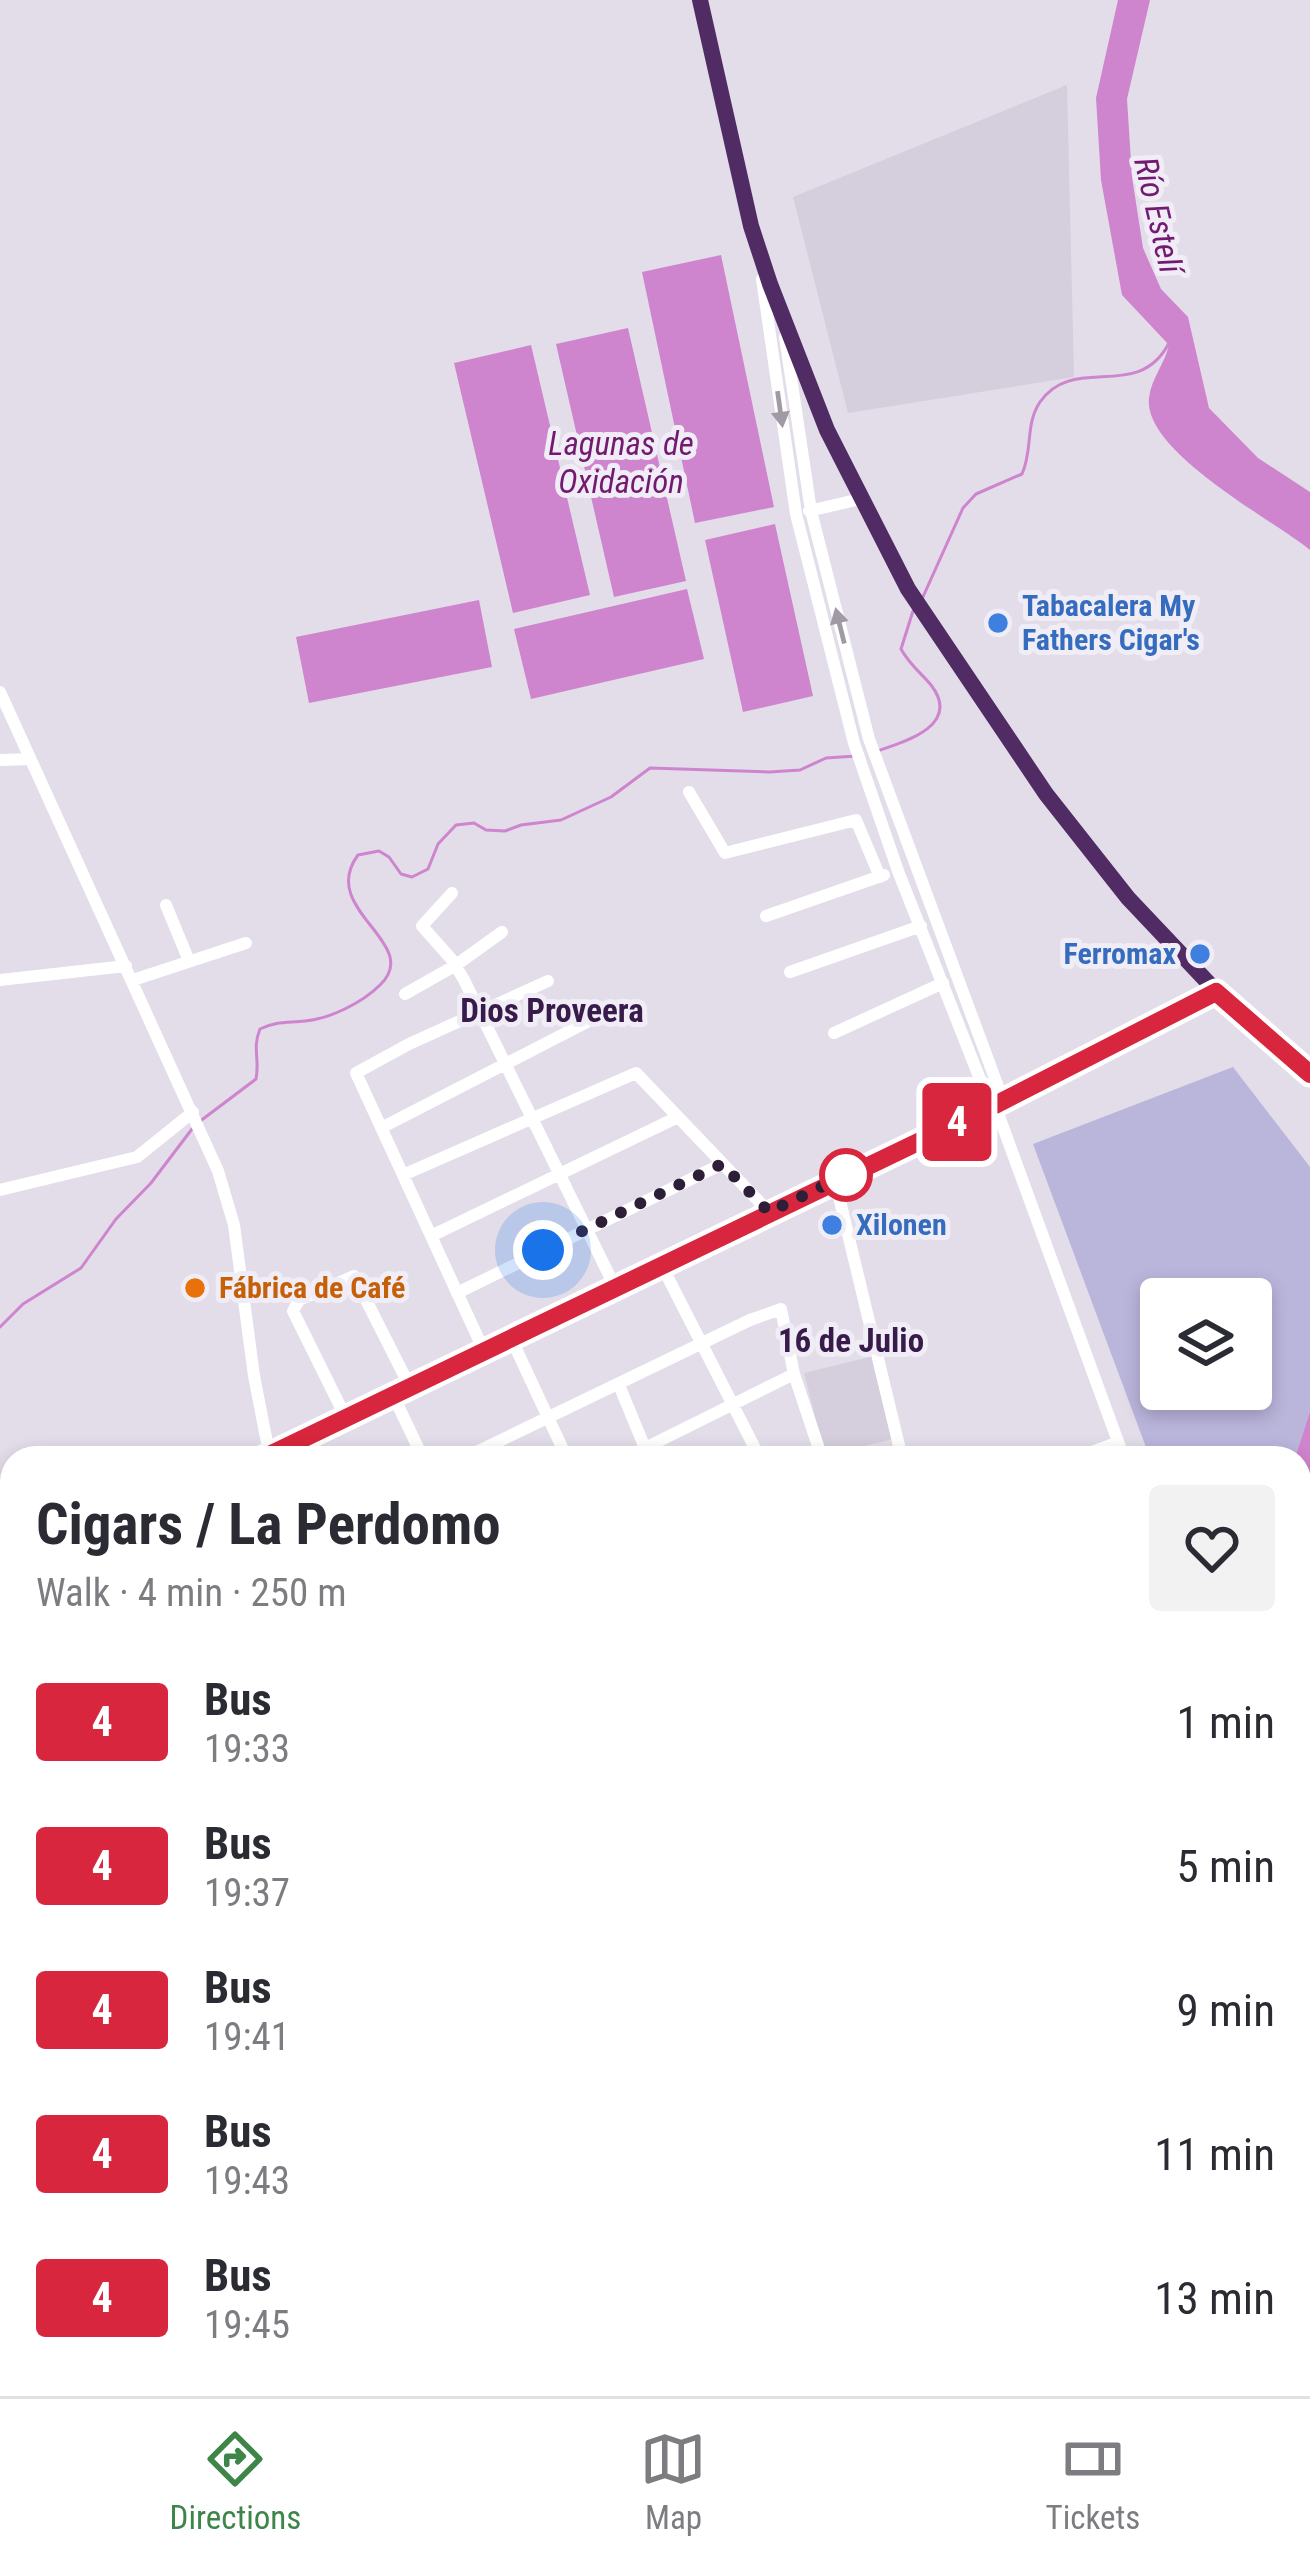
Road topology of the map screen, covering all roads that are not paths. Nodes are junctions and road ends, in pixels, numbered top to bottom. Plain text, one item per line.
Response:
1 (700, 0) edge
2 (758, 251) junction
3 (782, 318) junction
4 (860, 499) junction
5 (812, 511) junction
6 (796, 514) junction
7 (1, 698) edge
8 (862, 741) junction
9 (30, 759) junction
10 (0, 760) edge
11 (869, 767) junction
12 (689, 792) dead end
13 (915, 867) junction
14 (898, 871) junction
15 (880, 877) junction
16 (452, 893) dead end
17 (166, 905) dead end
18 (766, 916) dead end
19 (920, 926) junction
20 (502, 932) dead end
21 (246, 943) dead end
22 (189, 961) junction
23 (456, 965) junction
24 (790, 972) dead end
25 (129, 973) junction
26 (0, 980) edge
27 (548, 981) dead end
28 (943, 983) junction
29 (1216, 992) junction
30 (405, 994) dead end
31 (480, 1010) junction
32 (587, 1022) dead end
33 (834, 1033) dead end
34 (507, 1066) junction
35 (1310, 1074) edge
36 (996, 1104) junction
37 (678, 1117) junction
38 (532, 1118) junction
39 (197, 1119) junction
40 (381, 1128) junction
41 (722, 1164) junction
42 (559, 1174) junction
43 (404, 1175) junction
44 (835, 1180) junction
45 (0, 1190) edge
46 (769, 1212) junction
47 (586, 1229) junction
48 (431, 1236) junction
49 (661, 1264) junction
50 (615, 1287) junction
51 (457, 1293) junction
52 (511, 1338) junction
53 (701, 1347) junction
54 (484, 1351) junction
55 (794, 1374) junction
56 (619, 1385) junction
57 (410, 1387) junction
58 (393, 1395) junction
59 (733, 1406) junction
60 (346, 1418) junction
61 (547, 1419) junction
62 (1118, 1442) junction
63 (266, 1446) edge
64 (290, 1446) edge
65 (417, 1446) edge
66 (490, 1446) edge
67 (561, 1446) edge
68 (644, 1446) edge
69 (649, 1446) edge
70 (754, 1446) edge
71 (818, 1446) edge
72 (899, 1446) edge
73 (1108, 1446) edge
74 (1120, 1446) edge

1 - 2 highway
2 - 3 highway
2 -> 6 street
3 - 4 highway
3 - 5 street
4 - 5 street
4 - 29 highway
5 - 6 street
8 -> 5 street
6 - 8 street
7 - 9 street
8 - 11 street
9 - 10 street
9 - 25 street
11 - 13 street
11 - 14 street
12 - 15 street
13 - 14 street
13 - 36 street
14 - 15 street
14 - 19 street
15 - 18 street
16 - 23 street
17 - 22 street
19 - 24 street
19 - 28 street
20 - 23 street
21 - 22 street
22 - 25 street
23 - 30 street
23 - 31 street
25 - 26 street
25 - 39 street
27 - 31 street
28 - 33 street
28 - 36 street
29 - 35 highway
29 - 36 street
31 - 34 street
31 - 40 street
32 - 34 street
34 - 38 street
34 - 40 street
36 - 44 street
36 - 62 street
37 - 38 street
37 - 41 street
37 - 42 street
38 - 42 street
38 - 43 street
39 - 45 street
39 - 63 street
40 - 43 street
41 - 46 street
41 - 47 street
42 - 47 street
42 - 48 street
43 - 48 street
44 - 46 street
44 - 72 street
46 - 49 street
47 - 50 street
47 - 51 street
48 - 51 street
49 - 50 street
49 - 53 street
50 - 52 street
51 - 54 street
52 - 54 street
52 - 61 street
53 - 55 street
53 - 56 street
53 - 59 street
54 - 57 street
55 - 59 street
55 - 71 street
56 - 61 street
56 - 68 street
57 - 58 street
57 - 60 street
58 - 60 street
58 - 65 street
59 - 69 street
59 - 70 street
60 - 64 street
61 - 66 street
61 - 67 street
62 - 73 street
62 - 74 street

